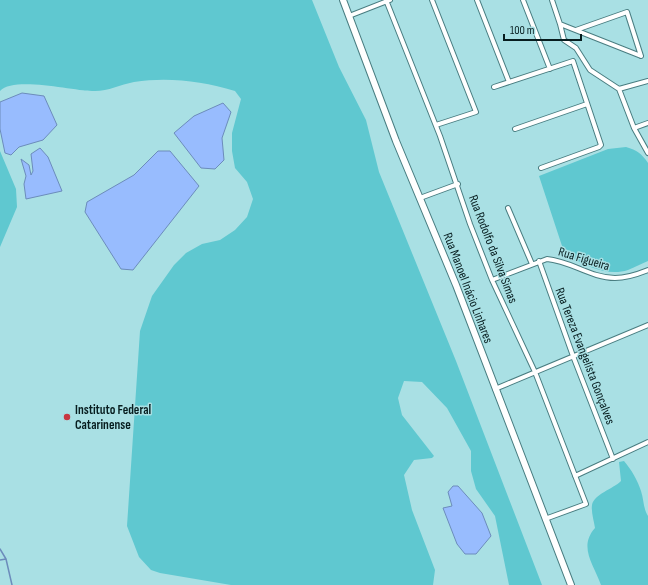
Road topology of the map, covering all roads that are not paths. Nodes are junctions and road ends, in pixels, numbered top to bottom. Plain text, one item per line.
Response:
1 (343, 0) edge
2 (388, 0) edge
3 (432, 0) edge
4 (477, 0) edge
5 (523, 0) edge
6 (552, 0) edge
7 (349, 16) junction
8 (560, 24) junction
9 (576, 31) junction
10 (550, 69) junction
11 (648, 81) edge
12 (509, 82) junction
13 (494, 87) dead end
14 (619, 90) junction
15 (587, 104) junction
16 (648, 123) edge
17 (436, 126) junction
18 (634, 128) junction
19 (515, 130) dead end
20 (648, 153) edge
21 (541, 168) dead end
22 (458, 184) junction
23 (420, 198) junction
24 (508, 208) dead end
25 (539, 261) junction
26 (532, 264) junction
27 (648, 270) edge
28 (492, 280) junction
29 (648, 325) edge
30 (573, 356) junction
31 (535, 372) junction
32 (495, 389) junction
33 (648, 442) edge
34 (613, 459) junction
35 (575, 476) junction
36 (545, 519) junction
37 (571, 585) edge

1 - 7 main road, Rua Manoel Inácio Linhares
2 - 7 street
2 - 17 street, Rua Rodolfo da Silva Simas
3 - 17 street
4 - 12 street
5 - 10 street
6 - 8 street
7 - 23 main road, Rua Manoel Inácio Linhares
8 - 9 street
8 - 14 street
9 - 9 street
10 - 12 street
10 - 15 street
11 - 14 street
12 - 13 street
14 - 18 street
15 - 19 street
15 - 21 street
16 - 18 street
17 - 22 street, Rua Rodolfo da Silva Simas
18 - 20 street
22 - 23 street
22 - 28 street, Rua Rodolfo da Silva Simas
23 - 32 main road, Rua Manoel Inácio Linhares
24 - 26 street
25 - 26 street, Rua Figueira
25 - 27 street, Rua Figueira
25 - 30 street, Rua Tereza Evangelista Gonçalves
26 - 28 street, Rua Figueira
28 - 31 street, Rua Rodolfo da Silva Simas
29 - 30 street
30 - 31 street
30 - 34 street, Rua Tereza Evangelista Gonçalves
31 - 32 street
31 - 35 street, Rua Rodolfo da Silva Simas
32 - 36 main road, Rua Manoel Inácio Linhares
33 - 34 street
34 - 35 street
35 - 36 street, Rua Rodolfo da Silva Simas
36 - 37 main road, Rua Manoel Inácio Linhares

